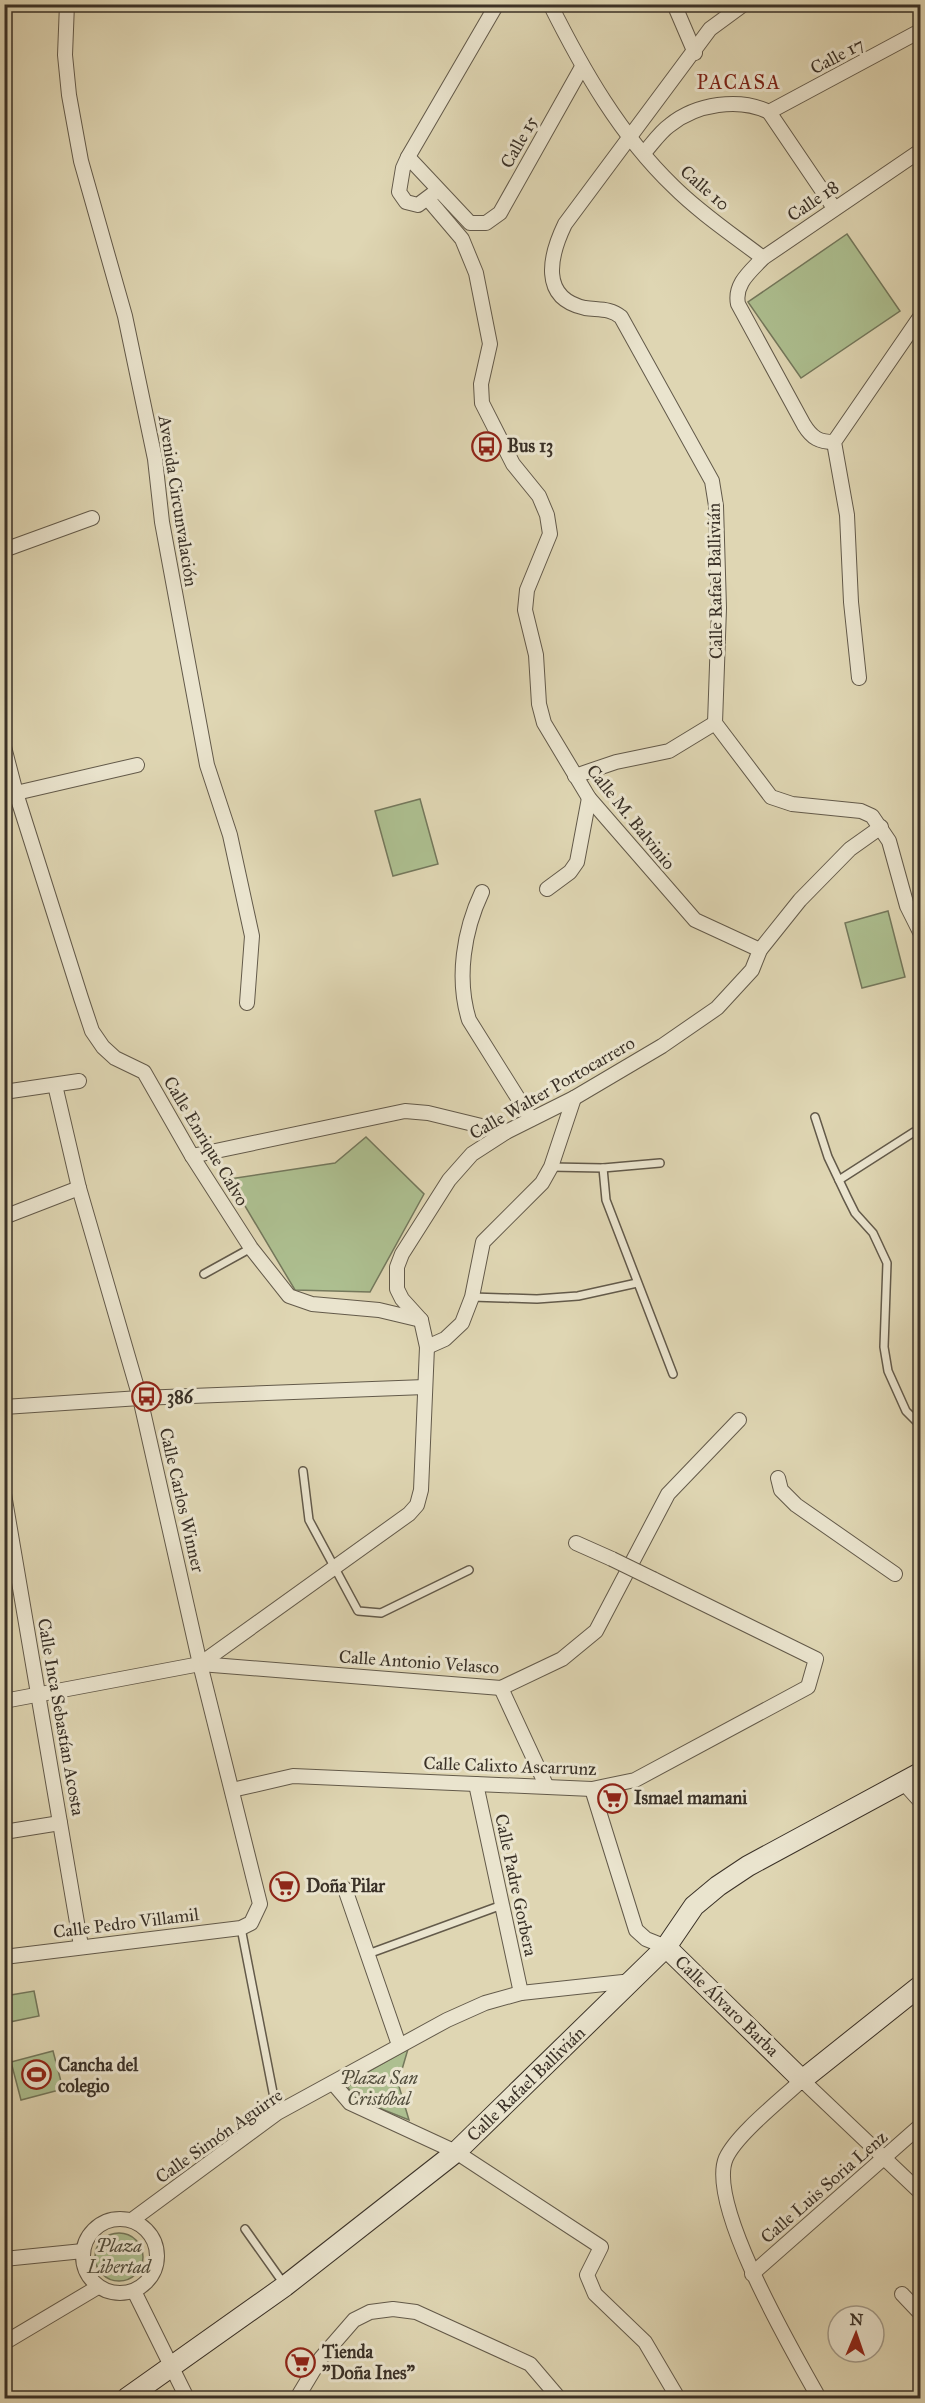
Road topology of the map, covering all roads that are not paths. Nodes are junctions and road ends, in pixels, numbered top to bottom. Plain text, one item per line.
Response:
1 (67, 4) edge
2 (497, 4) edge
3 (550, 4) edge
4 (674, 4) edge
5 (744, 4) edge
6 (921, 31) edge
7 (695, 53) junction
8 (582, 67) junction
9 (769, 112) junction
10 (630, 137) junction
11 (921, 151) edge
12 (644, 153) junction
13 (408, 157) junction
14 (432, 194) junction
15 (834, 208) junction
16 (763, 258) junction
17 (921, 317) edge
18 (834, 442) junction
19 (92, 518) dead end
20 (4, 550) edge
21 (859, 678) dead end
22 (715, 723) junction
23 (4, 747) edge
24 (137, 765) dead end
25 (575, 776) junction
26 (10, 795) edge
27 (589, 798) junction
28 (881, 827) junction
29 (547, 889) dead end
30 (482, 892) dead end
31 (921, 932) edge
32 (760, 950) junction
33 (248, 1003) dead end
34 (79, 1081) dead end
35 (55, 1085) junction
36 (4, 1092) edge
37 (574, 1098) junction
38 (815, 1117) dead end
39 (531, 1119) junction
40 (506, 1132) junction
41 (914, 1132) dead end
42 (192, 1156) junction
43 (660, 1163) dead end
44 (551, 1167) junction
45 (603, 1168) junction
46 (839, 1180) junction
47 (80, 1188) junction
48 (4, 1217) edge
49 (251, 1248) junction
50 (204, 1274) dead end
51 (637, 1283) junction
52 (472, 1297) junction
53 (421, 1320) junction
54 (427, 1347) junction
55 (673, 1374) dead end
56 (425, 1387) junction
57 (140, 1398) junction
58 (4, 1407) edge
59 (739, 1420) dead end
60 (921, 1425) edge
61 (303, 1471) dead end
62 (778, 1478) dead end
63 (4, 1494) edge
64 (576, 1543) dead end
65 (334, 1566) junction
66 (468, 1570) dead end
67 (895, 1574) dead end
68 (200, 1664) junction
69 (501, 1688) junction
70 (39, 1695) junction
71 (4, 1701) edge
72 (921, 1773) edge
73 (902, 1781) junction
74 (477, 1784) junction
75 (546, 1785) junction
76 (592, 1789) junction
77 (232, 1790) junction
78 (921, 1801) edge
79 (60, 1823) junction
80 (4, 1832) edge
81 (345, 1889) dead end
82 (502, 1905) junction
83 (246, 1926) junction
84 (81, 1946) junction
85 (666, 1947) junction
86 (368, 1954) junction
87 (4, 1957) edge
88 (632, 1981) junction
89 (921, 1986) edge
90 (521, 1993) junction
91 (399, 2045) junction
92 (802, 2080) junction
93 (333, 2083) junction
94 (278, 2113) junction
95 (921, 2126) edge
96 (456, 2152) junction
97 (886, 2158) junction
98 (921, 2192) edge
99 (132, 2220) junction
100 (245, 2229) dead end
101 (83, 2251) junction
102 (4, 2259) edge
103 (752, 2274) junction
104 (285, 2286) junction
105 (98, 2287) junction
106 (134, 2291) junction
107 (902, 2294) dead end
108 (921, 2313) edge
109 (4, 2343) edge
110 (169, 2368) junction
111 (127, 2398) edge
112 (187, 2398) edge
113 (297, 2398) edge
114 (560, 2398) edge
115 (678, 2398) edge
116 (819, 2398) edge

1 - 33 street, Avenida Circunvalación
2 - 13 street
3 - 8 street, Calle 10
4 - 7 street
5 - 7 street, Calle Rafael Ballivián
6 - 9 street, Calle 17
7 - 10 street, Calle Rafael Ballivián
8 - 10 street, Calle 10
8 - 14 street, Calle 15
9 - 12 street
9 - 15 street
10 - 12 street, Calle 10
10 - 22 street, Calle Rafael Ballivián
11 - 15 street, Calle 18
12 - 16 street, Calle 10
13 - 14 street
13 - 14 street
14 - 25 street, Calle M. Balvinio
15 - 16 street, Calle 18
16 - 18 street, Calle 18
17 - 18 street
18 - 21 street
19 - 20 street
22 - 25 street
22 - 28 street
23 - 26 street, Calle Enrique Calvo
24 - 26 street
25 - 27 street, Calle M. Balvinio
26 - 42 street, Calle Enrique Calvo
27 - 29 street
27 - 32 street, Calle M. Balvinio
28 - 31 street
28 - 32 street, Calle Walter Portocarrero
30 - 39 street
32 - 37 street, Calle Walter Portocarrero
34 - 35 street
35 - 36 street
35 - 47 street, Calle Carlos Winner
37 - 39 street, Calle Walter Portocarrero
37 - 44 street
38 - 46 lane
39 - 40 street, Calle Walter Portocarrero
40 - 42 street
40 - 53 street, Calle Walter Portocarrero
41 - 46 lane
42 - 49 street, Calle Enrique Calvo
43 - 45 lane
44 - 45 lane
44 - 52 street
45 - 51 lane
46 - 60 lane
47 - 48 street
47 - 57 street, Calle Carlos Winner
49 - 50 lane
49 - 53 street, Calle Enrique Calvo
51 - 52 lane
51 - 55 lane
52 - 54 street
53 - 54 street, Calle Walter Portocarrero
54 - 56 street, Calle Walter Portocarrero
56 - 57 street
56 - 65 street, Calle Walter Portocarrero
57 - 58 street
57 - 68 street, Calle Carlos Winner
59 - 69 street, Calle Antonio Velasco
61 - 65 lane
62 - 67 street
63 - 70 street, Calle Inca Sebastían Acosta
64 - 76 street, Calle Calixto Ascarrunz, bridge
65 - 66 lane
65 - 68 street, Calle Walter Portocarrero
68 - 69 street, Calle Antonio Velasco
68 - 70 street, Calle Antonio Velasco
68 - 77 street, Calle Carlos Winner
69 - 75 street
70 - 71 street, Calle Antonio Velasco
70 - 79 street, Calle Inca Sebastían Acosta
72 - 73 street, Calle Rafael Ballivián
73 - 78 street
73 - 85 street, Calle Rafael Ballivián
74 - 75 street, Calle Calixto Ascarrunz
74 - 77 street, Calle Calixto Ascarrunz
74 - 82 street, Calle Padre Gorbera
75 - 76 street, Calle Calixto Ascarrunz
76 - 85 street, Calle Álvaro Barba
77 - 83 street, Calle Carlos Winner
79 - 80 street
79 - 84 street, Calle Inca Sebastían Acosta
81 - 86 street
82 - 86 lane
82 - 90 street, Calle Padre Gorbera
83 - 84 street, Calle Pedro Villamil
83 - 94 lane
84 - 87 street, Calle Pedro Villamil
85 - 88 street, Calle Rafael Ballivián
85 - 92 street, Calle Álvaro Barba
86 - 91 street
88 - 90 street, Calle Simón Aguirre
88 - 96 street, Calle Rafael Ballivián
89 - 92 street
90 - 91 street, Calle Simón Aguirre
91 - 93 street, Calle Simón Aguirre
92 - 97 street, Calle Álvaro Barba
92 - 103 street
93 - 94 street, Calle Simón Aguirre
93 - 96 street
94 - 99 street, Calle Simón Aguirre
95 - 97 street, Calle Luis Soria Lenz
96 - 104 street, Calle Rafael Ballivián
96 - 115 street
97 - 98 street, Calle Álvaro Barba
97 - 103 street, Calle Luis Soria Lenz
99 - 101 street
99 - 106 street
100 - 104 lane
101 - 102 street
101 - 105 street
103 - 116 street
104 - 110 street, Calle Rafael Ballivián
105 - 106 street
105 - 109 street
106 - 110 street
107 - 108 street
110 - 111 street, Calle Rafael Ballivián
110 - 112 street
113 - 114 street

